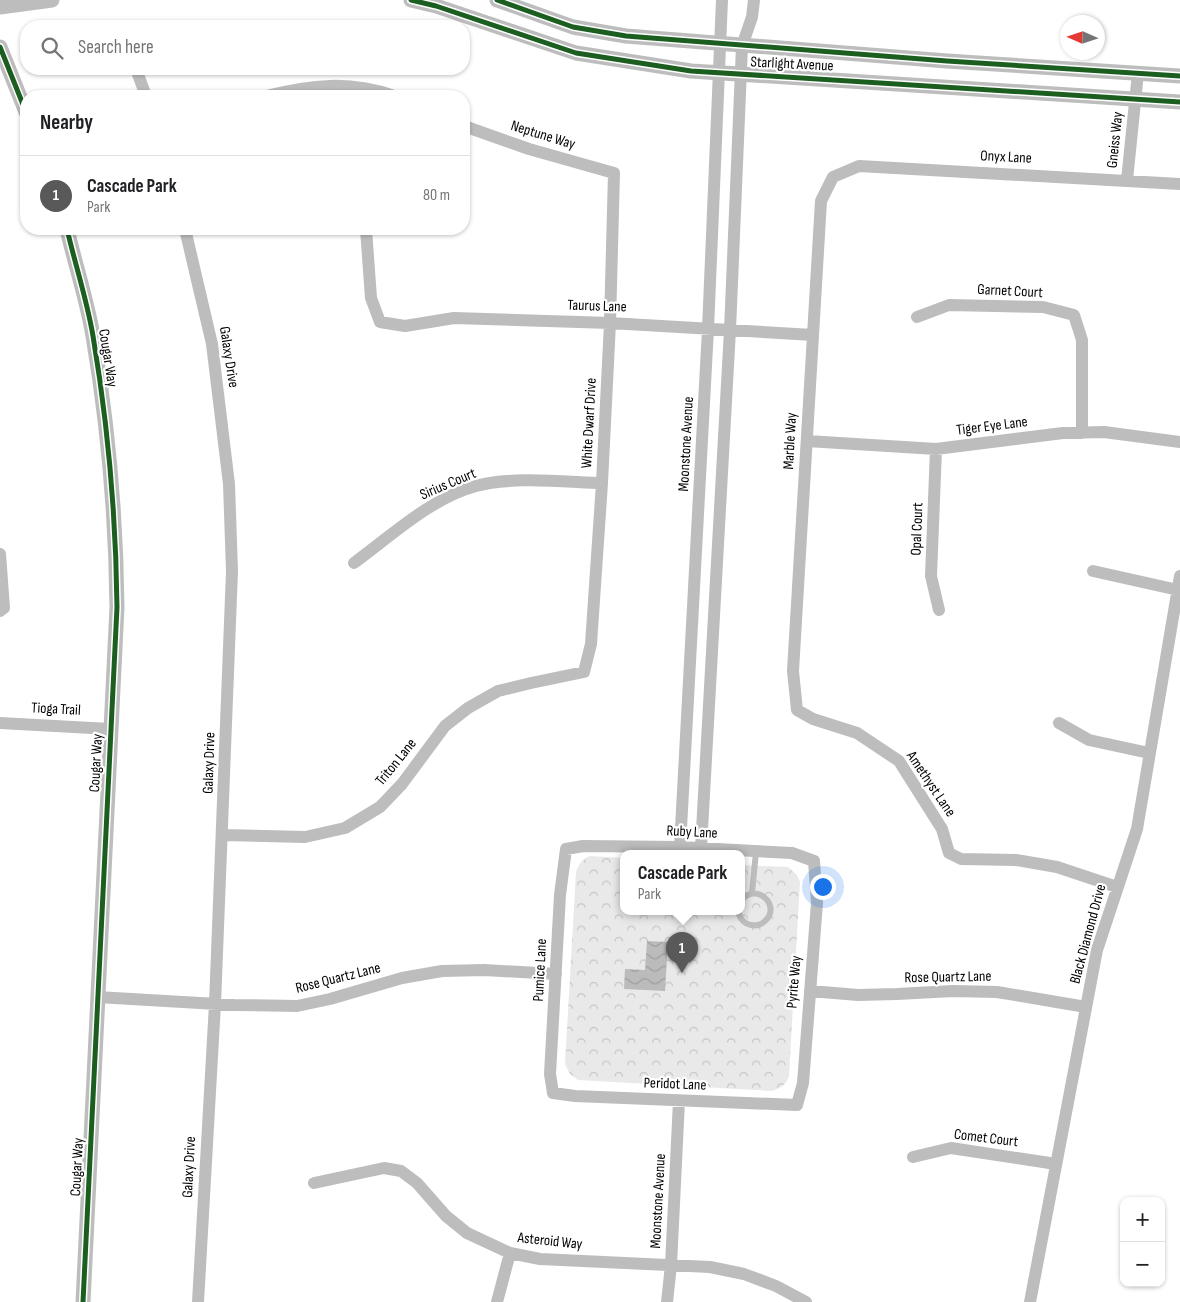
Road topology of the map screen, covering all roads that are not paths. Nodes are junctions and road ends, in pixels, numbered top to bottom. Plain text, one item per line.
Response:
1 (8, 0) edge
2 (52, 0) edge
3 (411, 0) edge
4 (497, 0) edge
5 (722, 0) edge
6 (754, 0) edge
7 (0, 5) edge
8 (721, 44) junction
9 (742, 46) junction
10 (0, 47) edge
11 (720, 72) junction
12 (1138, 73) junction
13 (741, 74) junction
14 (138, 75) edge
15 (1180, 76) edge
16 (144, 90) edge
17 (294, 90) edge
18 (377, 90) edge
19 (20, 97) edge
20 (1136, 100) junction
21 (1180, 102) edge
22 (470, 128) edge
23 (614, 173) joint
24 (833, 177) joint
25 (1127, 180) junction
26 (1180, 184) edge
27 (68, 235) edge
28 (187, 235) edge
29 (366, 235) edge
30 (917, 317) dead end
31 (610, 323) junction
32 (708, 329) junction
33 (730, 330) junction
34 (813, 335) junction
35 (1082, 433) junction
36 (807, 441) junction
37 (1180, 442) edge
38 (936, 449) junction
39 (602, 483) junction
40 (0, 554) edge
41 (354, 563) dead end
42 (1093, 571) dead end
43 (1180, 576) edge
44 (1178, 590) junction
45 (2, 610) edge
46 (939, 610) dead end
47 (584, 672) joint
48 (797, 710) joint
49 (0, 722) edge
50 (1059, 723) dead end
51 (110, 729) junction
52 (1149, 753) junction
53 (222, 835) junction
54 (680, 847) junction
55 (701, 848) junction
56 (566, 849) joint
57 (728, 850) edge
58 (745, 851) edge
59 (756, 852) junction
60 (814, 861) joint
61 (1117, 887) junction
62 (752, 893) junction
63 (745, 897) edge
64 (740, 915) edge
65 (556, 974) junction
66 (810, 990) junction
67 (97, 997) junction
68 (215, 1004) junction
69 (1086, 1007) junction
70 (553, 1093) joint
71 (680, 1101) junction
72 (797, 1105) joint
73 (913, 1157) dead end
74 (1056, 1164) junction
75 (314, 1183) dead end
76 (510, 1254) junction
77 (671, 1264) junction
78 (83, 1302) edge
79 (198, 1302) edge
80 (496, 1302) edge
81 (667, 1302) edge
82 (806, 1302) edge
83 (1030, 1302) edge

1 - 7 street
2 - 7 street
3 - 11 street, Starlight Avenue
4 - 8 street, Starlight Avenue
5 - 8 street, Moonstone Avenue
6 - 9 street
8 - 9 street, Starlight Avenue
8 - 11 street, Moonstone Avenue
9 - 12 street, Starlight Avenue
9 - 13 street
10 - 19 street
11 - 13 street, Starlight Avenue
11 - 32 street, Moonstone Avenue
12 - 15 street, Starlight Avenue
12 - 20 street, Gneiss Way
13 - 20 street, Starlight Avenue
13 - 33 street
14 - 16 street
17 - 18 street
20 - 21 street, Starlight Avenue
20 - 25 street, Gneiss Way
22 - 23 street, Neptune Way
23 - 31 street, White Dwarf Drive
24 - 25 street, Onyx Lane
24 - 34 street, Marble Way
25 - 26 street, Onyx Lane
27 - 51 street, Cougar Way
28 - 53 street, Galaxy Drive
29 - 31 street, Taurus Lane
30 - 35 street, Garnet Court
31 - 32 street, Taurus Lane
31 - 39 street, White Dwarf Drive
32 - 33 street, Taurus Lane
32 - 54 street, Moonstone Avenue
33 - 34 street, Taurus Lane
33 - 55 street
34 - 36 street, Marble Way
35 - 37 street, Tiger Eye Lane
35 - 38 street, Tiger Eye Lane
36 - 38 street, Tiger Eye Lane
36 - 48 street, Marble Way
38 - 46 street, Opal Court
39 - 41 street, Sirius Court
39 - 47 street, White Dwarf Drive
40 - 45 street
42 - 44 street
43 - 44 street, Black Diamond Drive
44 - 52 street, Black Diamond Drive
47 - 53 street, Triton Lane
48 - 61 street, Amethyst Lane
49 - 51 street, Tioga Trail
50 - 52 street
51 - 67 street, Cougar Way
52 - 61 street, Black Diamond Drive
53 - 68 street, Galaxy Drive
54 - 55 street, Ruby Lane
54 - 56 street, Ruby Lane
55 - 57 street, Ruby Lane
56 - 65 street, Pumice Lane
58 - 59 street, Ruby Lane
59 - 60 street, Ruby Lane
59 - 62 lane
60 - 66 street, Pyrite Way
61 - 69 street, Black Diamond Drive
62 - 63 lane
62 - 64 lane
65 - 68 street, Rose Quartz Lane
65 - 70 street, Pumice Lane
66 - 69 street, Rose Quartz Lane
66 - 72 street, Pyrite Way
67 - 68 street, Rose Quartz Lane
67 - 78 street, Cougar Way
68 - 79 street, Galaxy Drive
69 - 74 street, Black Diamond Drive
70 - 71 street, Peridot Lane
71 - 72 street, Peridot Lane
71 - 77 street, Moonstone Avenue
73 - 74 street, Comet Court
74 - 83 street, Black Diamond Drive
75 - 76 street, Asteroid Way
76 - 77 street, Asteroid Way
76 - 80 street
77 - 81 street, Moonstone Avenue
77 - 82 street, Asteroid Way

